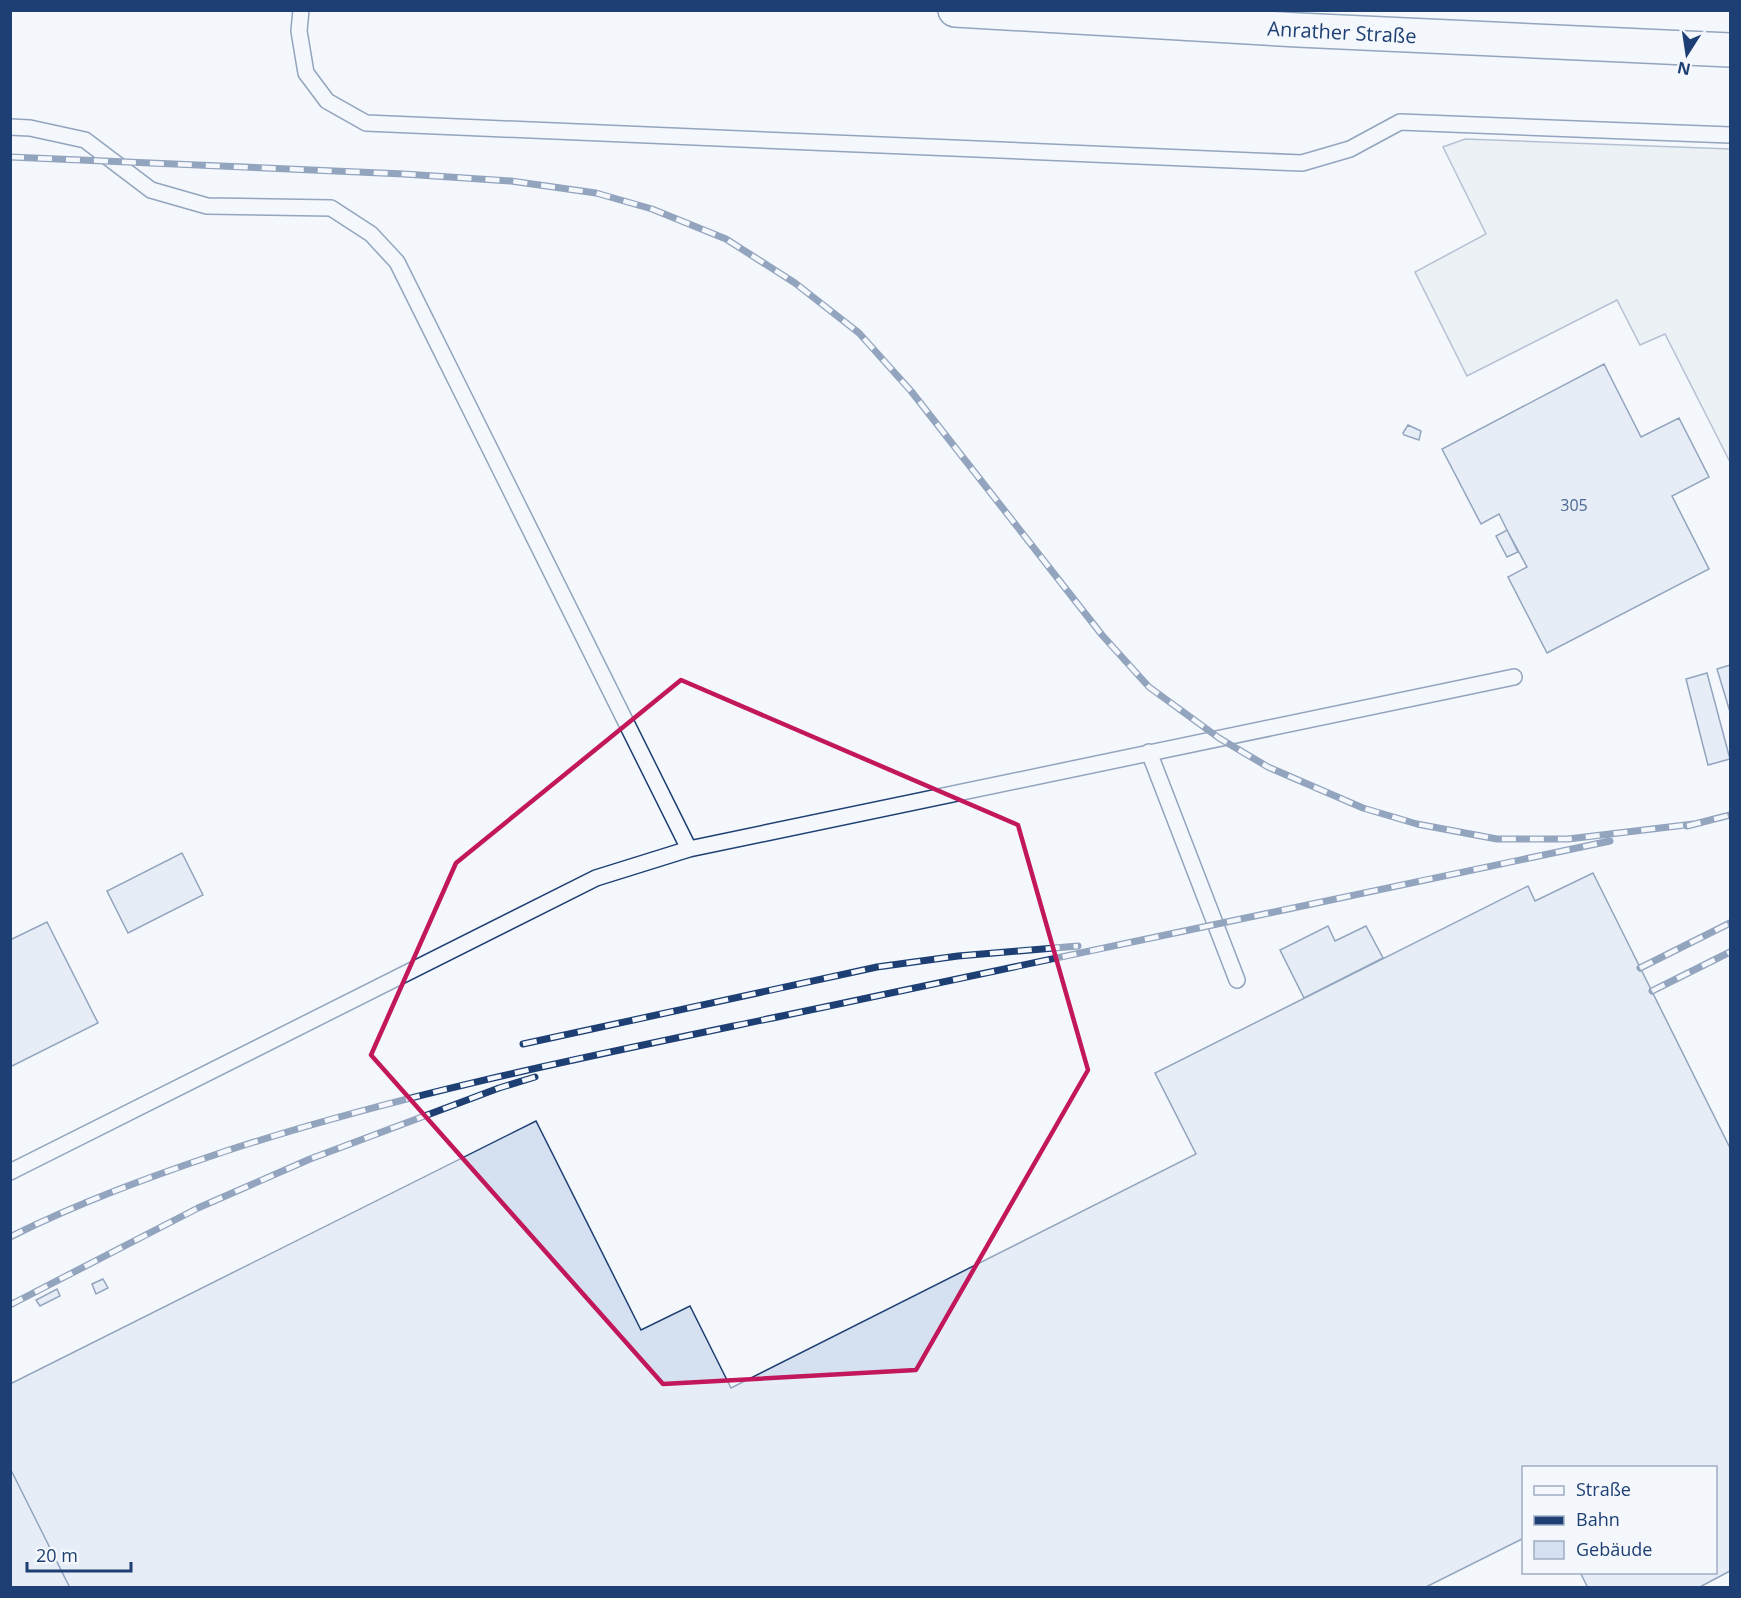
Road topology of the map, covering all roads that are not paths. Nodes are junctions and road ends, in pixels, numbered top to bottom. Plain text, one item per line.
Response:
1 (301, 10) edge
2 (955, 10) edge
3 (1731, 50) edge
4 (10, 127) edge
5 (1731, 135) edge
6 (1514, 677) dead end
7 (1149, 752) junction
8 (689, 849) junction
9 (1237, 980) dead end
10 (10, 1172) edge

1 - 5 lane
2 - 3 main road, Anrather Straße
4 - 8 lane
6 - 7 lane
7 - 8 lane
7 - 9 lane
8 - 10 lane

